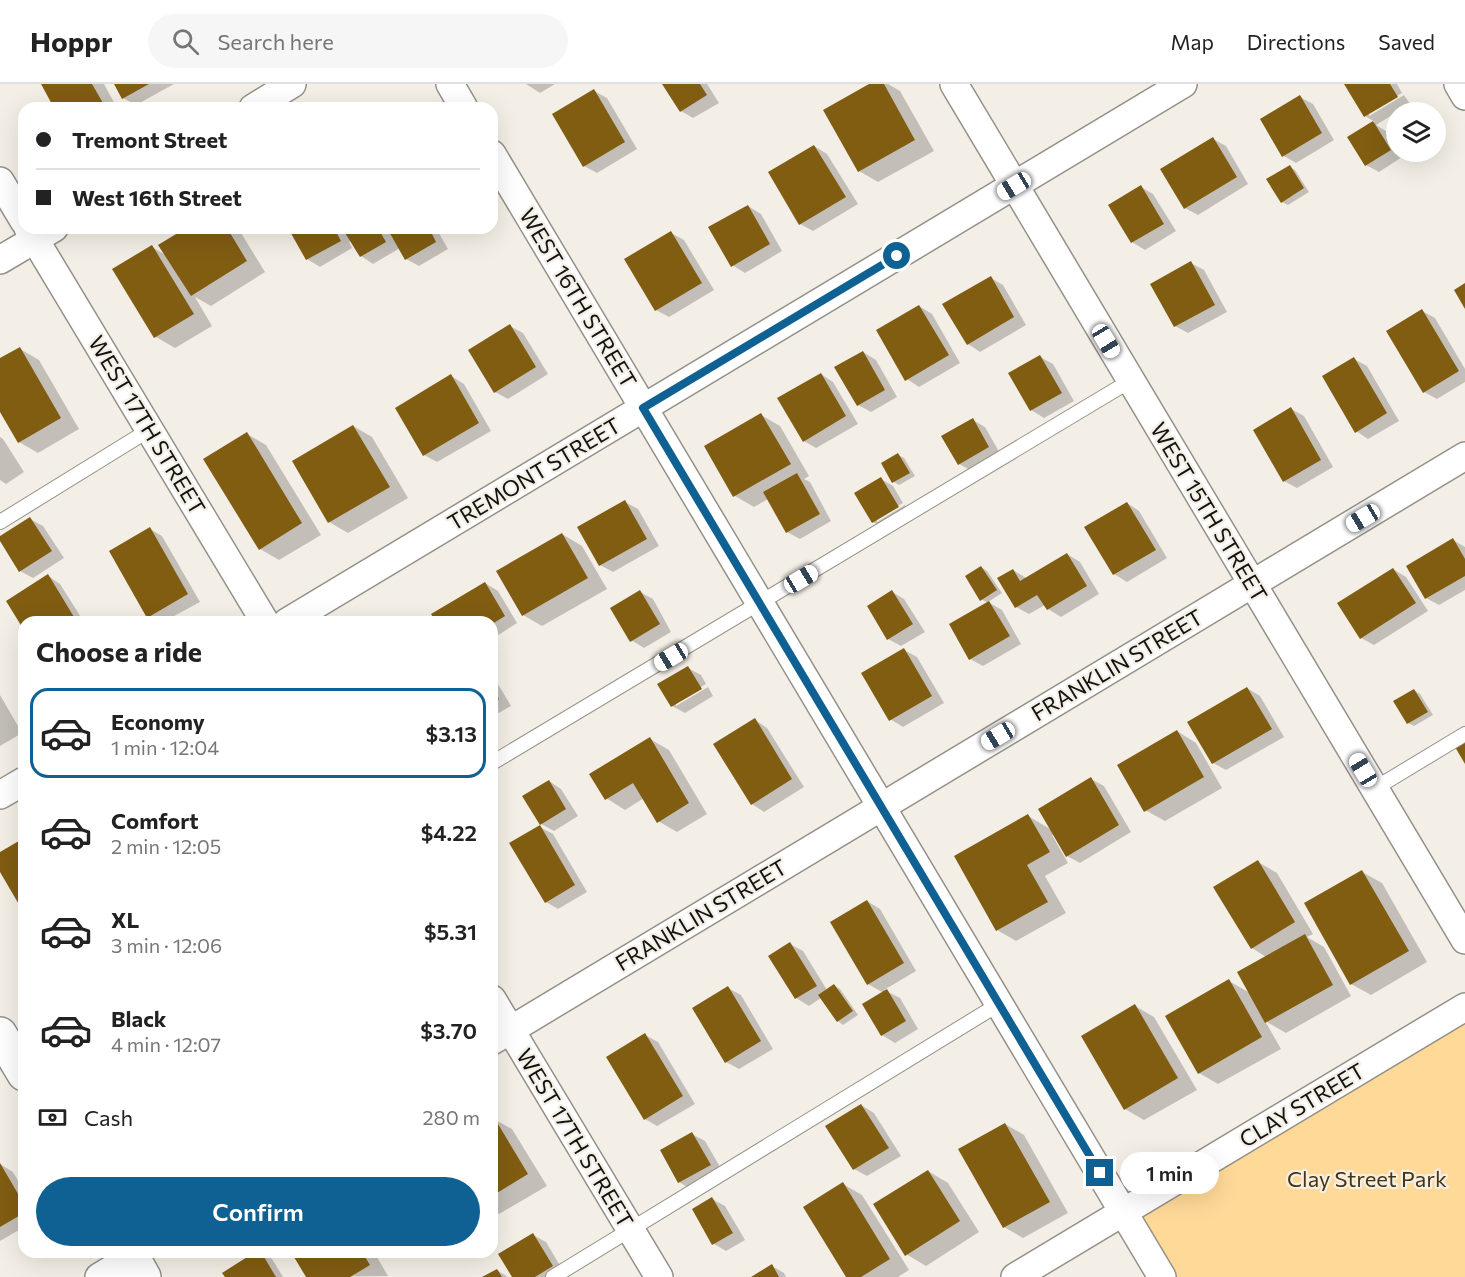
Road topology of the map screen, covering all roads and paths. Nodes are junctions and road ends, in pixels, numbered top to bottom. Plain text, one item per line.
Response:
1 (292, 84) edge
2 (450, 84) edge
3 (954, 84) edge
4 (1183, 84) edge
5 (1458, 84) edge
6 (1465, 96) edge
7 (263, 102) edge
8 (460, 102) edge
9 (498, 164) edge
10 (0, 181) edge
11 (1014, 186) junction
12 (18, 206) edge
13 (29, 234) edge
14 (38, 234) edge
15 (0, 260) edge
16 (1130, 381) junction
17 (643, 408) junction
18 (149, 429) junction
19 (1465, 456) edge
20 (0, 522) edge
21 (1252, 584) junction
22 (760, 604) junction
23 (261, 616) edge
24 (297, 616) edge
25 (1465, 734) edge
26 (498, 760) edge
27 (18, 784) edge
28 (1374, 789) junction
29 (0, 795) edge
30 (882, 807) junction
31 (1465, 940) edge
32 (999, 1004) junction
33 (1465, 1007) edge
34 (501, 1035) edge
35 (1124, 1212) junction
36 (631, 1231) junction
37 (136, 1260) edge
38 (99, 1277) edge
39 (553, 1277) edge
40 (659, 1277) edge
41 (1016, 1277) edge
42 (1162, 1277) edge

1 - 7 street
2 - 8 street
3 - 11 street, WEST 15TH STREET
4 - 11 street, TREMONT STREET
5 - 6 street
9 - 17 street, WEST 16TH STREET
10 - 12 street, WEST 17TH STREET
11 - 16 street, WEST 15TH STREET
11 - 17 street, TREMONT STREET
13 - 15 street
14 - 18 street, WEST 17TH STREET
16 - 21 street, WEST 15TH STREET
16 - 22 lane
17 - 22 street, WEST 16TH STREET
17 - 24 street, TREMONT STREET
18 - 20 lane
18 - 23 street, WEST 17TH STREET
19 - 21 street, FRANKLIN STREET
21 - 28 street, WEST 15TH STREET
21 - 30 street, FRANKLIN STREET
22 - 26 lane
22 - 30 street, WEST 16TH STREET
25 - 28 lane
27 - 29 street
28 - 31 street, WEST 15TH STREET
30 - 32 street, WEST 16TH STREET
30 - 34 street, FRANKLIN STREET
32 - 35 street, WEST 16TH STREET
32 - 36 lane
33 - 35 street, CLAY STREET
34 - 36 street, WEST 17TH STREET
35 - 41 street, CLAY STREET
35 - 42 street, WEST 16TH STREET
36 - 39 lane
36 - 40 street, WEST 17TH STREET
37 - 38 street

